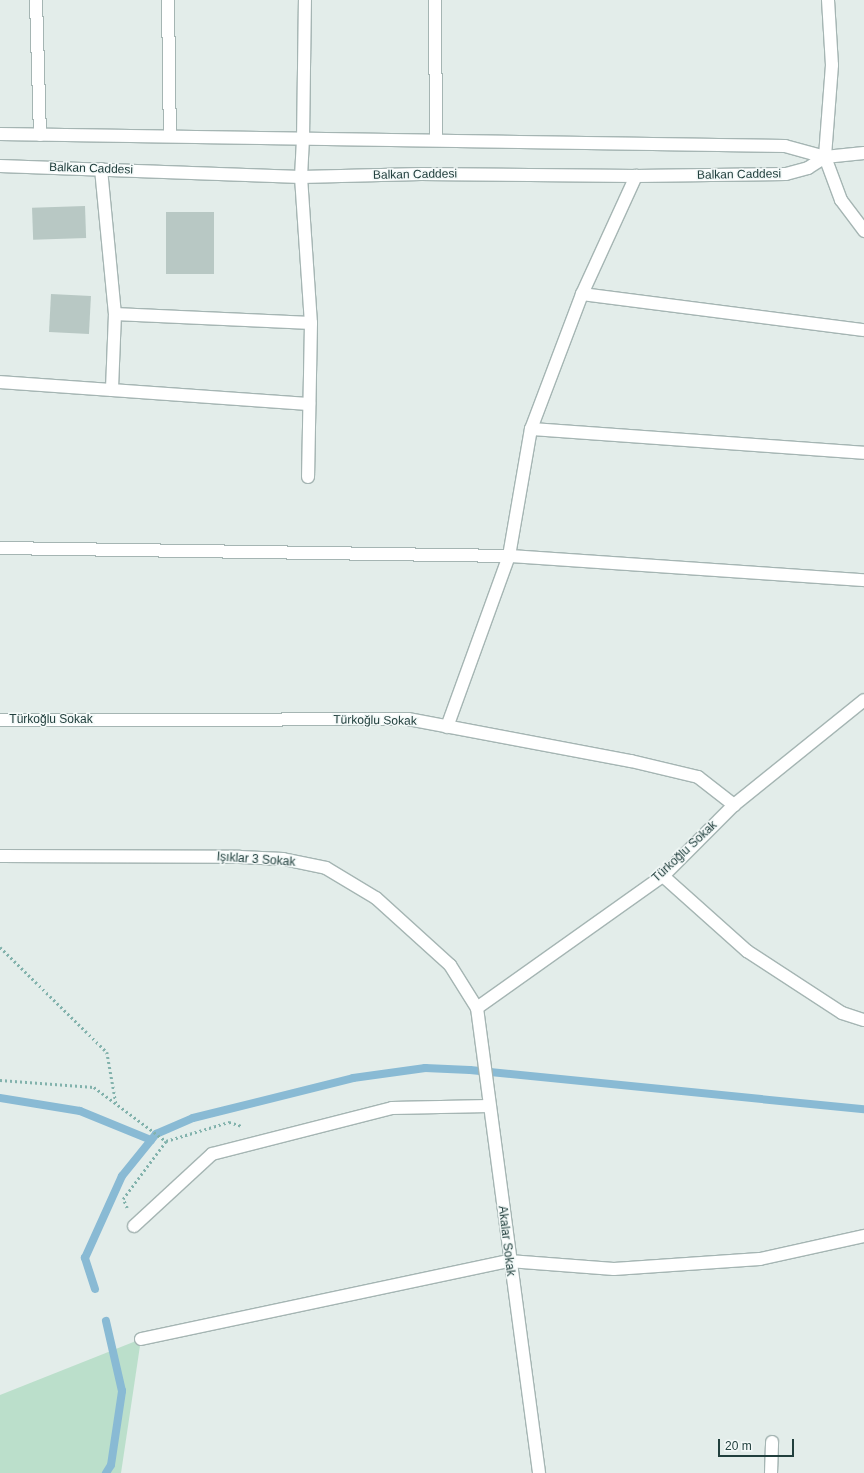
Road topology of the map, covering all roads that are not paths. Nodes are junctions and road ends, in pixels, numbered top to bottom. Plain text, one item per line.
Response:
1 (36, 0) edge
2 (168, 0) edge
3 (305, 0) edge
4 (435, 0) edge
5 (828, 0) edge
6 (0, 134) edge
7 (40, 135) junction
8 (170, 136) junction
9 (436, 139) junction
10 (303, 140) junction
11 (864, 153) edge
12 (825, 157) junction
13 (0, 166) edge
14 (101, 169) junction
15 (636, 176) junction
16 (301, 177) junction
17 (864, 231) edge
18 (582, 294) junction
19 (116, 314) junction
20 (311, 323) junction
21 (864, 330) edge
22 (0, 382) edge
23 (112, 390) junction
24 (309, 404) junction
25 (531, 429) junction
26 (864, 453) edge
27 (308, 477) dead end
28 (0, 548) edge
29 (509, 556) junction
30 (864, 580) edge
31 (864, 700) edge
32 (0, 720) edge
33 (447, 727) junction
34 (734, 805) junction
35 (0, 856) edge
36 (663, 876) junction
37 (477, 1008) junction
38 (864, 1020) edge
39 (489, 1102) junction
40 (134, 1226) road end
41 (864, 1236) edge
42 (509, 1261) junction
43 (141, 1339) dead end
44 (772, 1442) dead end
45 (539, 1473) edge
46 (771, 1473) edge

1 - 7 street
2 - 8 street
3 - 10 street
4 - 9 street
5 - 12 street
6 - 7 street, Balkan Caddesi
7 - 8 street, Balkan Caddesi
8 - 10 street, Balkan Caddesi
9 - 10 street, Balkan Caddesi
9 - 12 street, Balkan Caddesi
10 - 16 street
11 - 12 street, Balkan Caddesi
12 - 15 street, Balkan Caddesi
12 - 17 street
13 - 14 street, Balkan Caddesi
14 - 16 street, Balkan Caddesi
14 - 19 street
15 - 16 street, Balkan Caddesi
15 - 18 street
16 - 20 street
18 - 21 street
18 - 25 street
19 - 20 street
19 - 23 street
20 - 24 street
22 - 23 street
23 - 24 street
24 - 27 street
25 - 26 street
25 - 29 street
28 - 29 street
29 - 30 street
29 - 33 street
31 - 34 street, Türkoğlu Sokak
32 - 33 street, Türkoğlu Sokak
33 - 34 street, Türkoğlu Sokak
34 - 36 street, Türkoğlu Sokak
35 - 37 street, Işıklar 3 Sokak
36 - 37 street, Türkoğlu Sokak
36 - 38 street
37 - 39 street, Akalar Sokak
39 - 40 street
39 - 42 street, Akalar Sokak
41 - 42 street
42 - 43 street
42 - 45 street, Akalar Sokak
44 - 46 street

